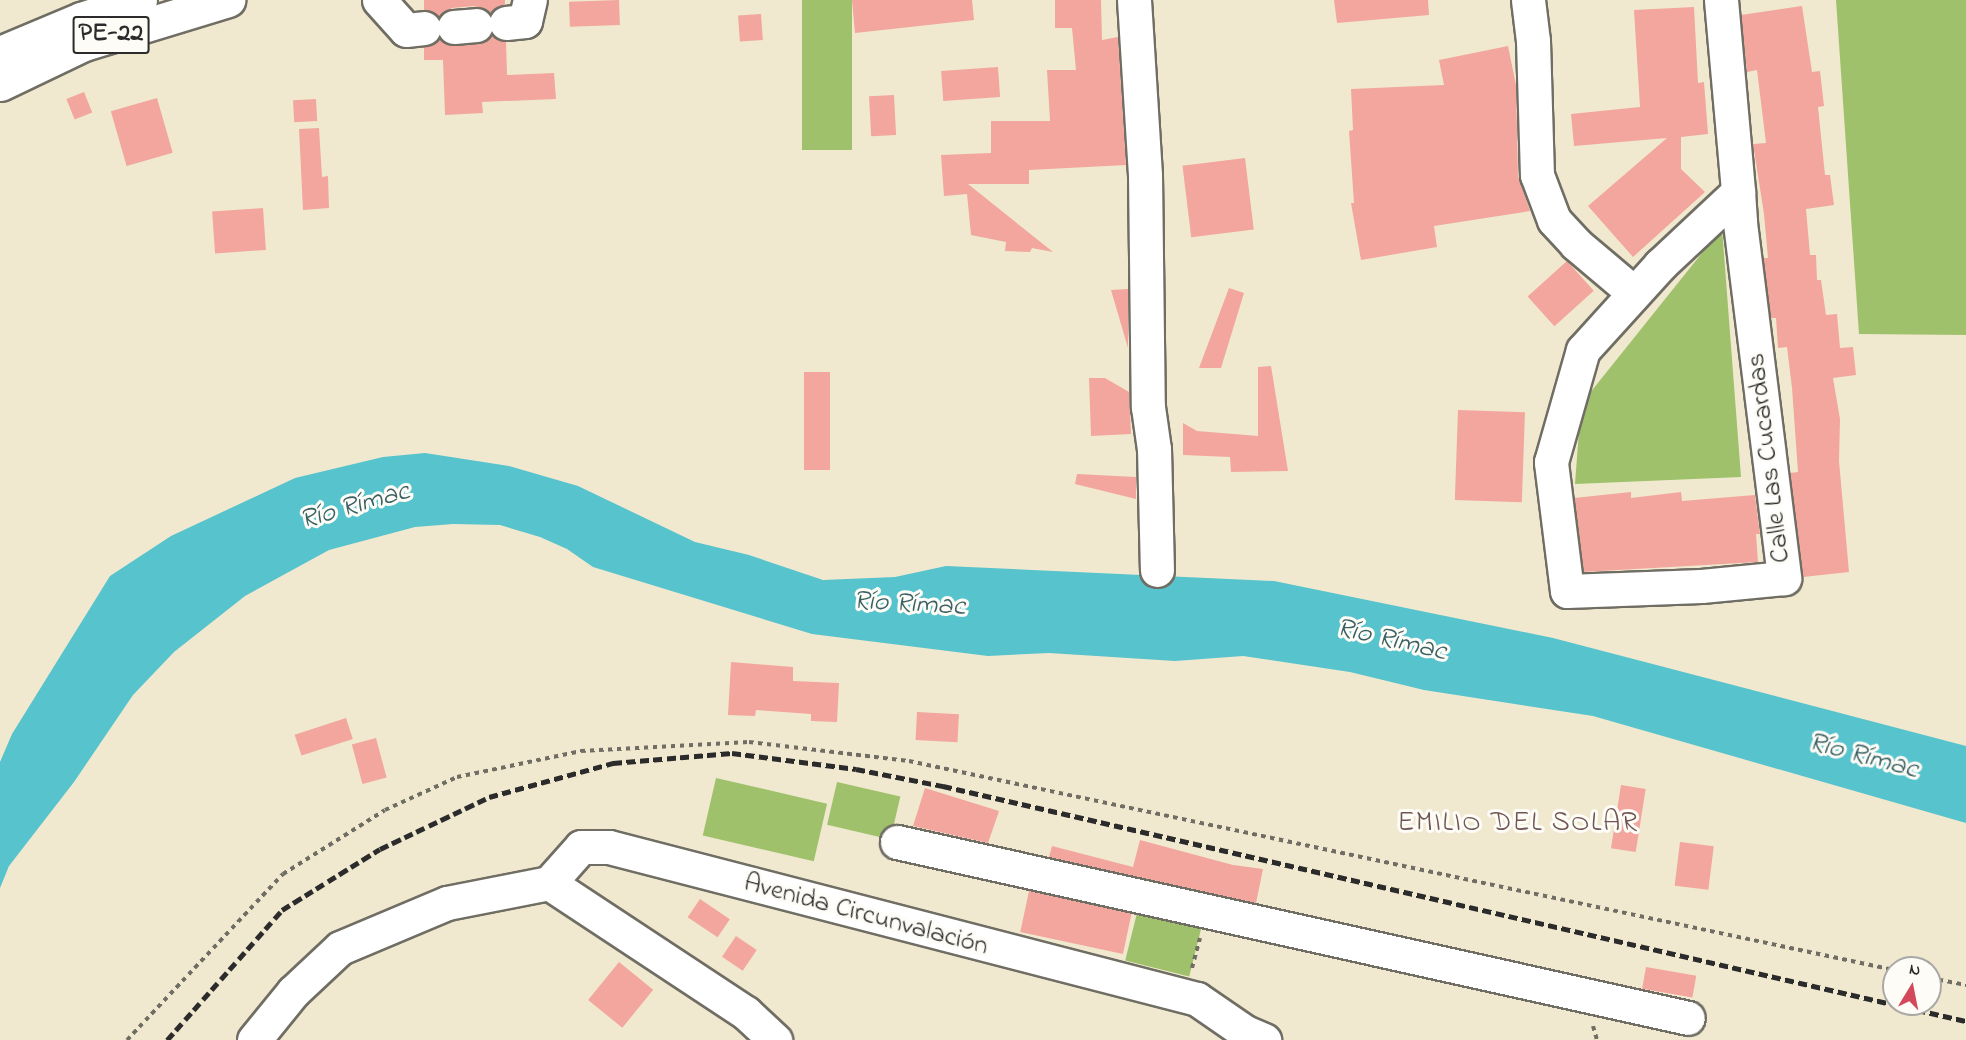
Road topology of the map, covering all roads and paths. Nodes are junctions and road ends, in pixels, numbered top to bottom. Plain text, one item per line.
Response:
1 (228, 0) edge
2 (379, 0) edge
3 (530, 0) edge
4 (1134, 0) edge
5 (1528, 0) edge
6 (1721, 0) edge
7 (128, 2) edge
8 (0, 53) edge
9 (0, 84) edge
10 (1738, 192) junction
11 (1634, 293) junction
12 (1158, 570) dead end
13 (897, 842) dead end
14 (549, 883) junction
15 (1207, 911) junction
16 (1942, 980) edge
17 (1966, 985) edge
18 (1191, 997) junction
19 (1688, 1018) dead end
20 (254, 1040) edge
21 (775, 1040) edge
22 (1264, 1040) edge

1 - 9 main road, PE-22
2 - 3 main road
4 - 12 main road
5 - 11 main road
6 - 10 main road, Calle Las Cucardas
7 - 8 main road, PE-22
10 - 11 main road, Calle Las Cucardas
10 - 11 main road, Calle Las Cucardas
13 - 15 main road
14 - 18 main road, Avenida Circunvalación
14 - 20 main road
14 - 21 main road
15 - 18 path
15 - 19 main road
16 - 17 path
18 - 22 main road, Avenida Circunvalación

